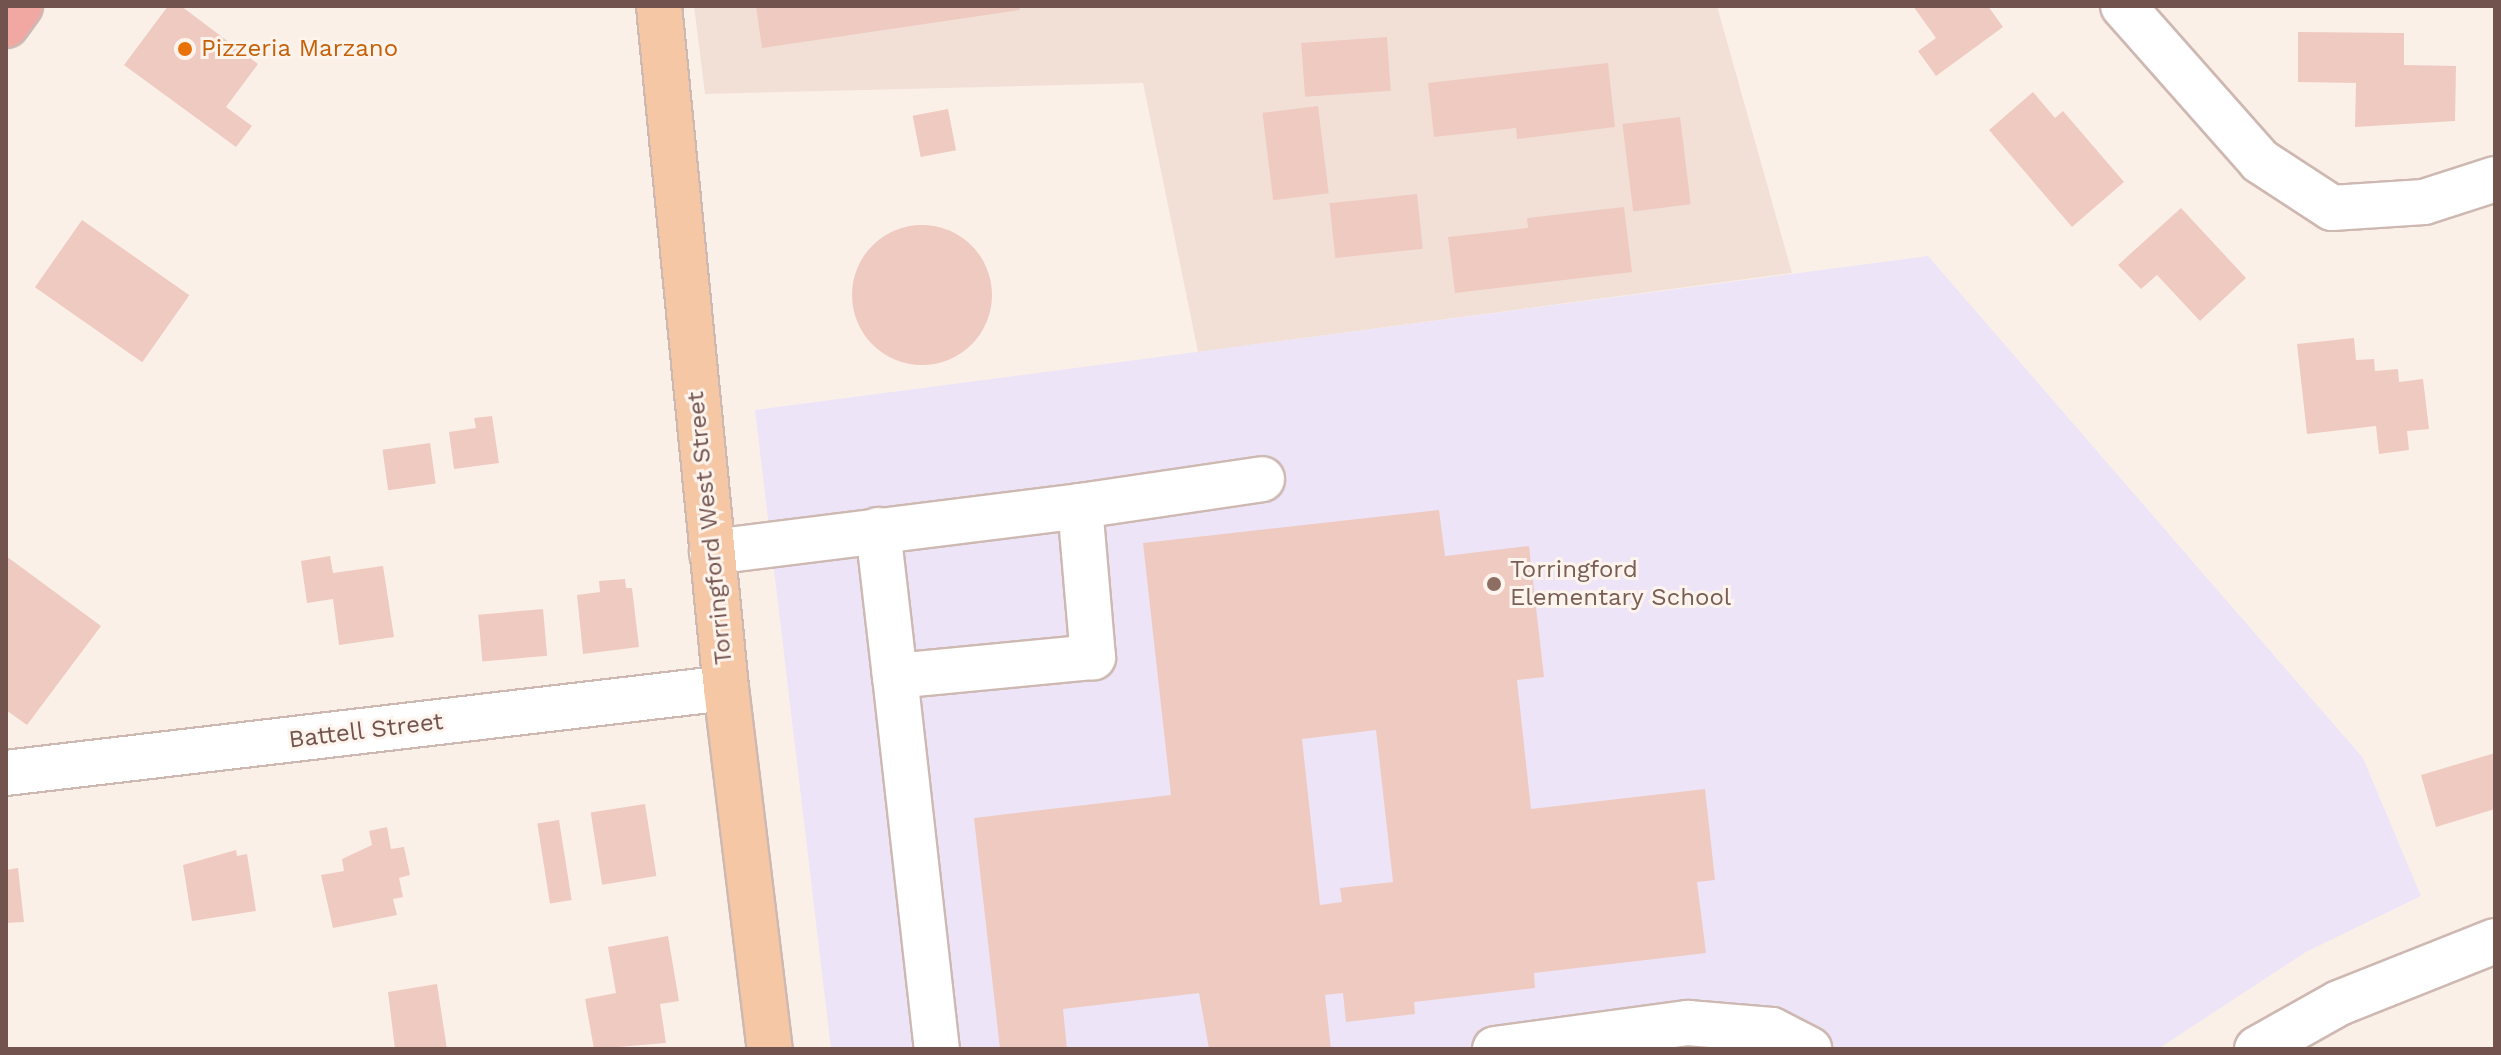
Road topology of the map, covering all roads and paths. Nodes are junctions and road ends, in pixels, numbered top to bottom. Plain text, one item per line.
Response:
1 (20, 6) edge
2 (659, 6) edge
3 (2123, 6) edge
4 (6, 25) edge
5 (2495, 179) edge
6 (1262, 479) dead end
7 (1080, 506) junction
8 (878, 530) junction
9 (712, 552) junction
10 (895, 676) junction
11 (726, 688) junction
12 (6, 773) edge
13 (2495, 941) edge
14 (770, 1049) edge
15 (937, 1049) edge
16 (1495, 1049) edge
17 (1809, 1049) edge
18 (2257, 1049) edge

1 - 4 highway
2 - 9 main road, Torringford West Street
3 - 5 street
6 - 7 street
7 - 8 street
7 - 10 street
8 - 9 street
8 - 10 street
9 - 11 main road, Torringford West Street
10 - 15 street
11 - 12 street, Battell Street
11 - 14 main road, Torringford West Street
13 - 18 street
16 - 17 street

